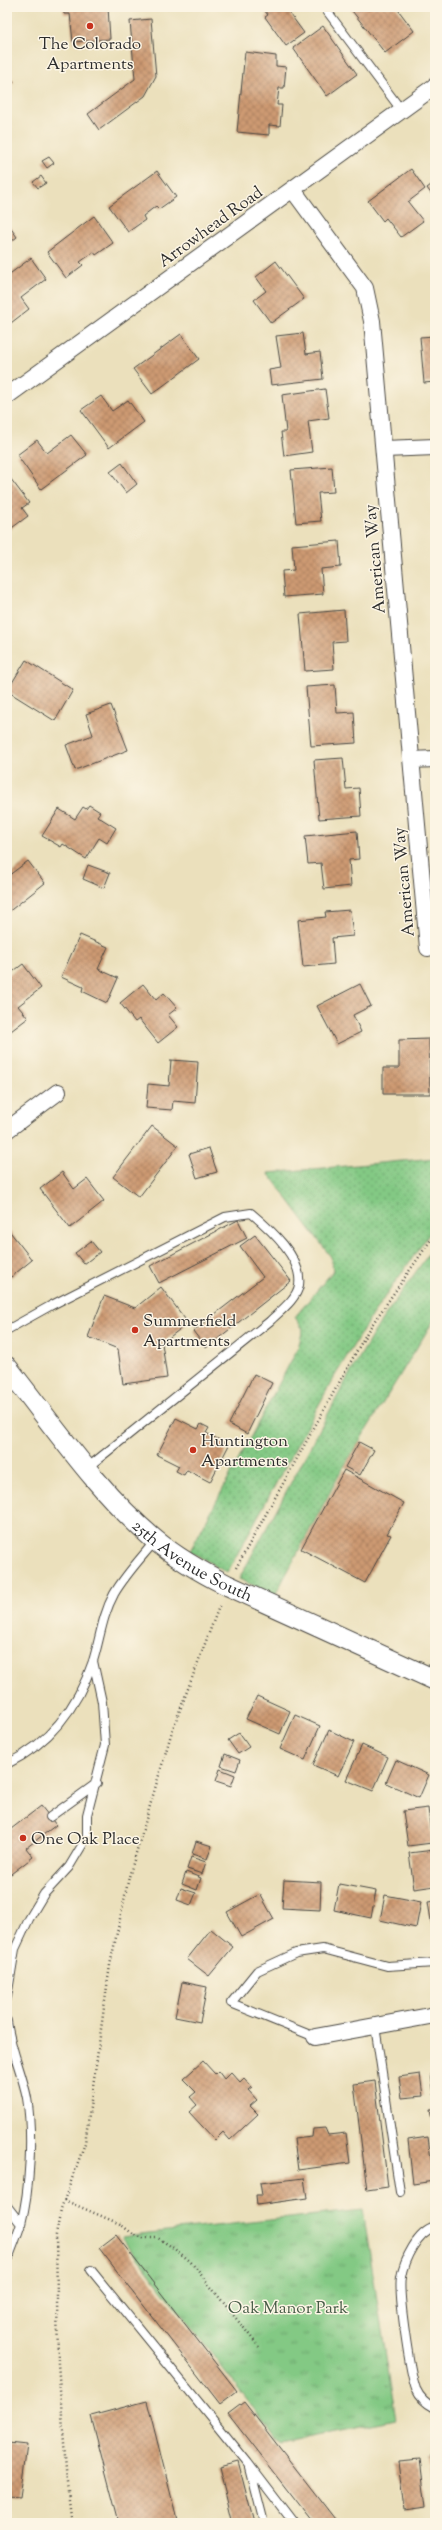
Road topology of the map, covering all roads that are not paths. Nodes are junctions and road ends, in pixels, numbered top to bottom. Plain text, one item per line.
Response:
1 (324, 7) edge
2 (435, 86) edge
3 (402, 111) junction
4 (293, 190) junction
5 (7, 396) edge
6 (435, 446) edge
7 (384, 449) junction
8 (435, 759) edge
9 (411, 760) junction
10 (428, 948) dead end
11 (58, 1092) dead end
12 (7, 1130) edge
13 (7, 1330) edge
14 (7, 1368) edge
15 (87, 1468) junction
16 (155, 1540) junction
17 (93, 1661) junction
18 (435, 1680) edge
19 (7, 1764) edge
20 (96, 1783) junction
21 (50, 1817) dead end
22 (435, 1963) edge
23 (7, 1997) edge
24 (435, 2015) edge
25 (7, 2021) edge
26 (375, 2026) junction
27 (315, 2037) joint
28 (400, 2192) dead end
29 (7, 2206) edge
30 (21, 2224) junction
31 (435, 2227) edge
32 (7, 2261) edge
33 (91, 2270) dead end
34 (435, 2408) edge
35 (248, 2463) junction
36 (264, 2523) edge
37 (294, 2523) edge

1 - 3 lane
2 - 3 street, Arrowhead Road
3 - 4 street, Arrowhead Road
4 - 5 street, Arrowhead Road
4 - 7 street, American Way
6 - 7 street
7 - 9 street, American Way
8 - 9 street
9 - 10 street, American Way
11 - 12 street
13 - 15 lane
14 - 15 street, 25th Avenue South
15 - 16 street, 25th Avenue South
16 - 17 lane
16 - 18 street, 25th Avenue South
17 - 19 lane
17 - 20 lane
20 - 21 lane
20 - 23 lane
22 - 27 lane
24 - 26 street
25 - 30 lane
26 - 27 street
26 - 28 lane
29 - 30 lane
30 - 32 lane
31 - 34 lane
33 - 35 lane
35 - 36 lane
35 - 37 lane

